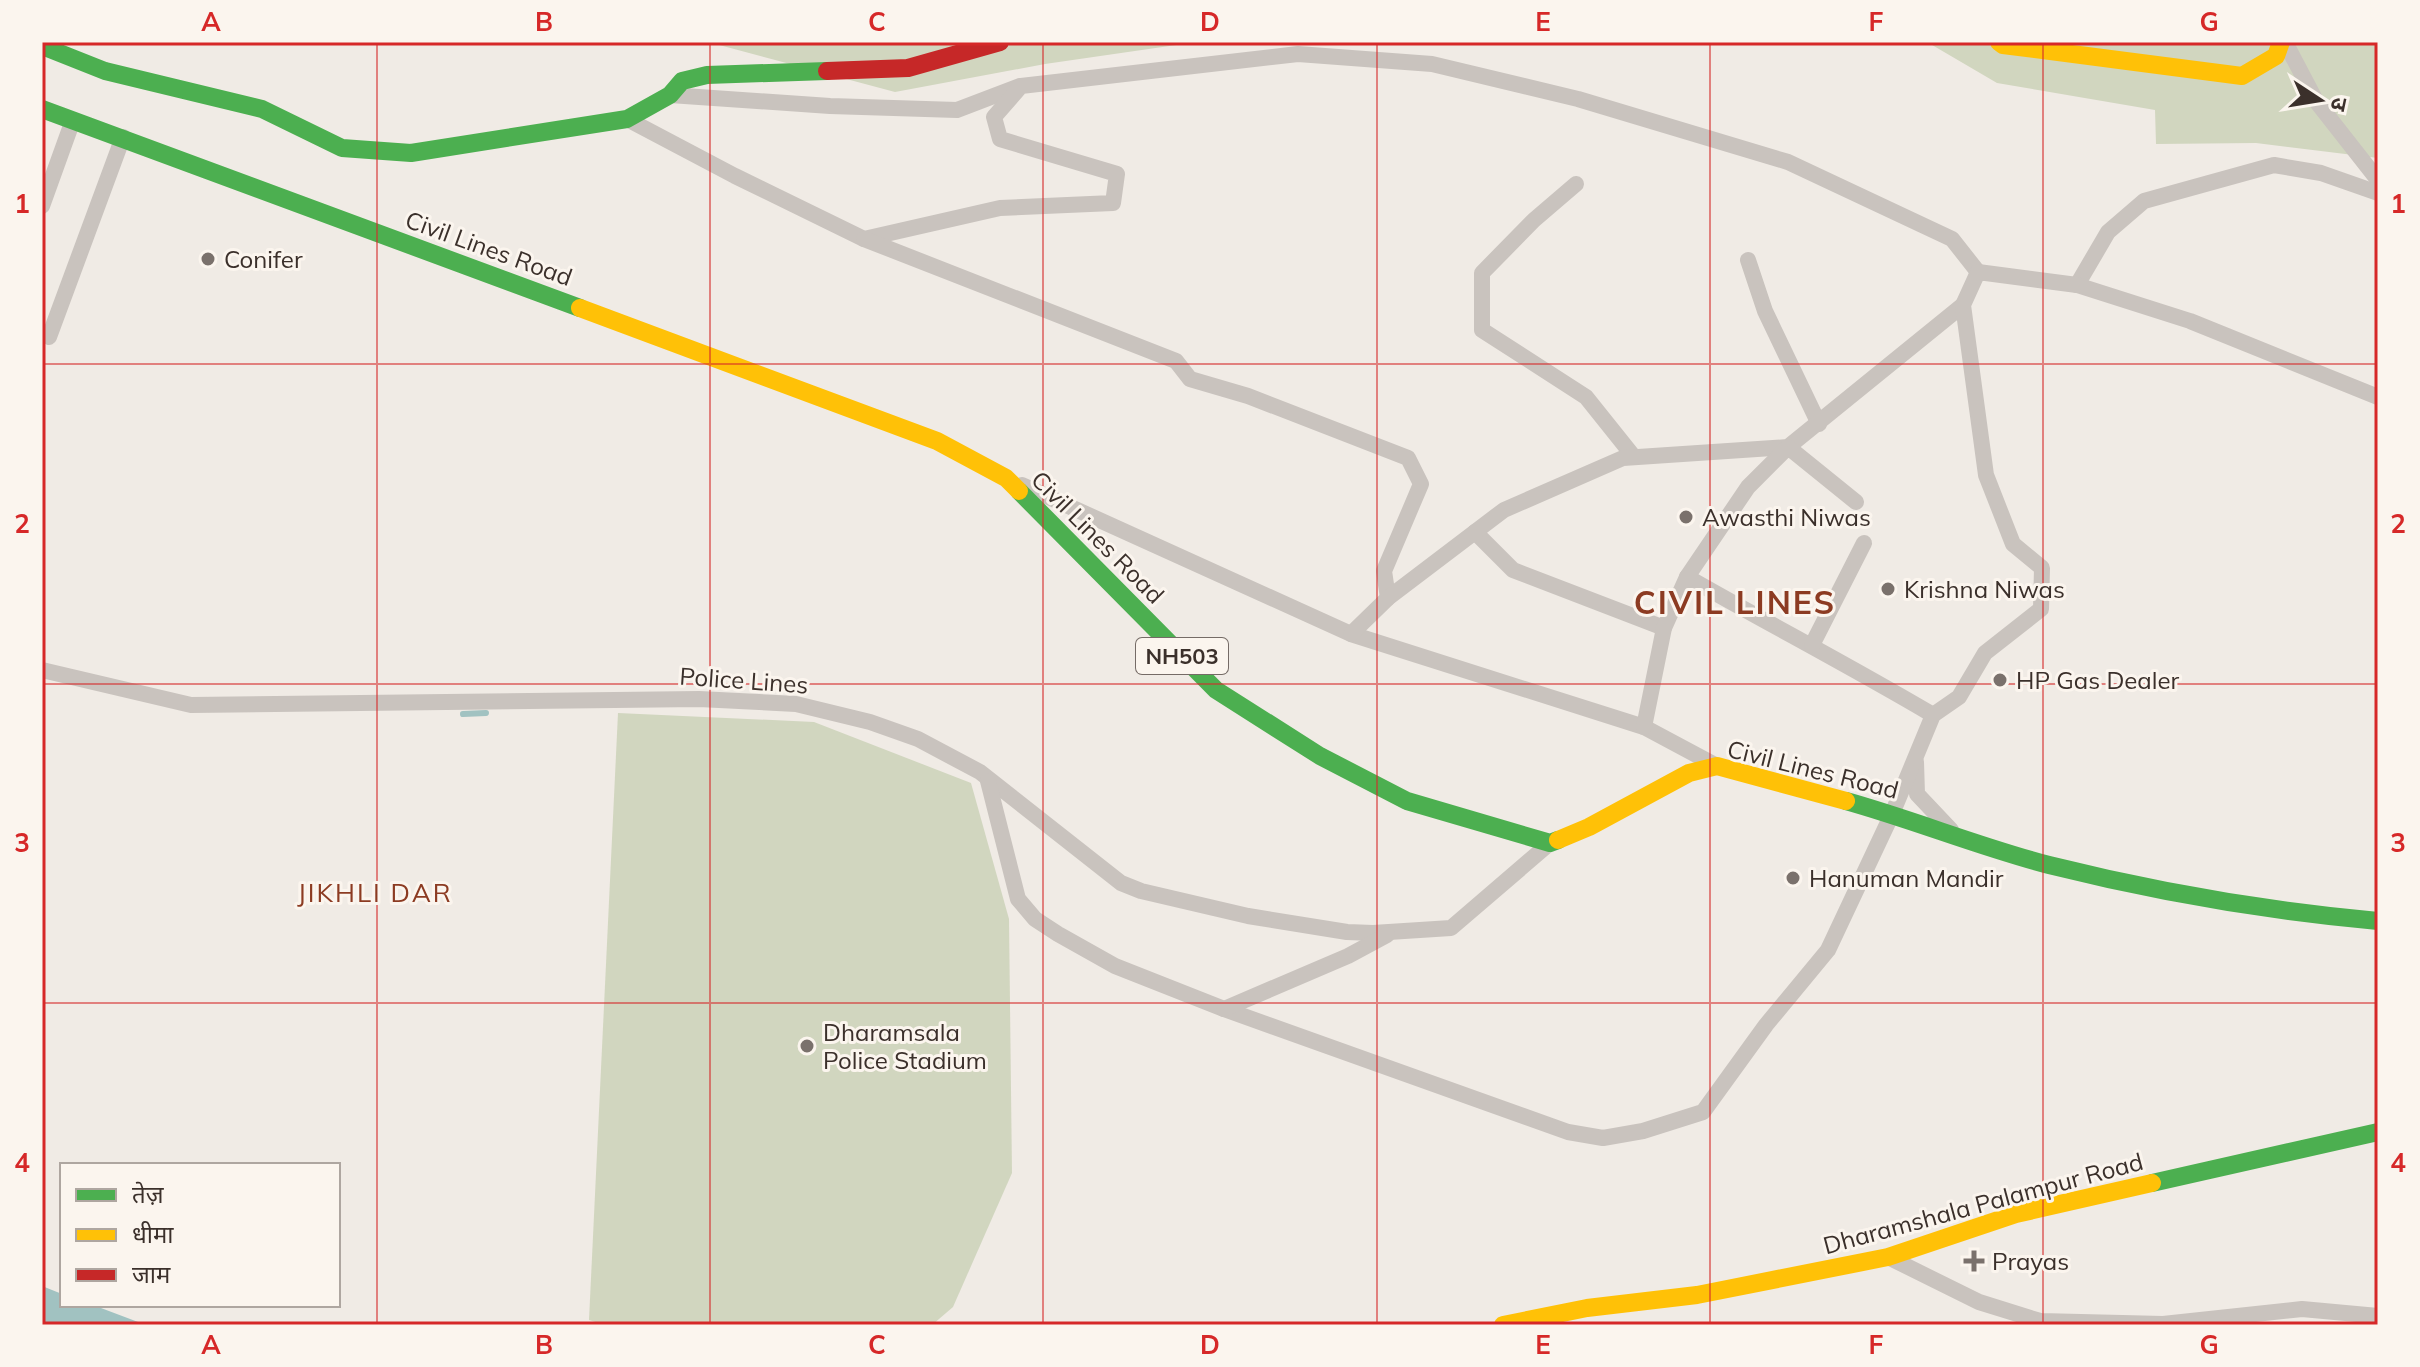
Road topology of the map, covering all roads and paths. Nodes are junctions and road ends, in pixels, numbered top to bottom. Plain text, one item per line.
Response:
1 (1000, 42) edge
2 (1999, 42) edge
3 (2283, 42) edge
4 (42, 46) edge
5 (1021, 86) junction
6 (670, 95) junction
7 (42, 109) edge
8 (627, 119) junction
9 (73, 120) junction
10 (123, 137) junction
11 (2378, 180) edge
12 (1576, 184) dead end
13 (2378, 193) edge
14 (42, 206) edge
15 (864, 239) junction
16 (1748, 260) dead end
17 (1978, 272) junction
18 (2077, 285) junction
19 (1963, 305) junction
20 (49, 337) dead end
21 (2378, 397) edge
22 (1819, 424) junction
23 (1788, 447) junction
24 (1634, 457) junction
25 (1006, 478) junction
26 (1856, 502) dead end
27 (1475, 532) junction
28 (1864, 543) dead end
29 (1687, 577) junction
30 (1388, 598) junction
31 (1664, 628) junction
32 (1351, 634) junction
33 (1812, 645) junction
34 (42, 670) edge
35 (1933, 715) junction
36 (1644, 727) junction
37 (1916, 756) junction
38 (1717, 766) junction
39 (988, 781) junction
40 (1892, 814) junction
41 (1955, 834) junction
42 (1550, 843) junction
43 (2378, 921) edge
44 (1398, 930) junction
45 (1224, 1009) junction
46 (2378, 1132) edge
47 (1888, 1257) junction
48 (2378, 1316) edge
49 (1503, 1325) edge

1 - 6 main road
2 - 3 main road
3 - 11 street
4 - 8 main road
5 - 6 street
5 - 15 street
5 - 17 street
6 - 8 main road
7 - 9 main road, Civil Lines Road / NH503
8 - 15 street
9 - 10 main road, Civil Lines Road / NH503
9 - 14 street
10 - 20 street
10 - 25 main road, Civil Lines Road / NH503
12 - 24 street
13 - 18 street
15 - 30 street
16 - 22 street
17 - 18 street
17 - 19 street
18 - 21 street
19 - 22 street
19 - 35 street
22 - 23 street
23 - 24 street
23 - 26 street
23 - 29 street
24 - 27 street
25 - 32 street
25 - 42 main road, Civil Lines Road / NH503
27 - 30 street
27 - 31 street
28 - 33 street
29 - 31 street
29 - 33 street
30 - 32 street
31 - 36 street
32 - 36 street
33 - 35 street
34 - 39 street, Police Lines
35 - 37 street
36 - 38 street
37 - 40 street
37 - 41 street
38 - 40 main road, Civil Lines Road
38 - 42 main road, Civil Lines Road
39 - 44 street, Police Lines
39 - 45 street
40 - 41 main road, Civil Lines Road
40 - 45 street
41 - 43 main road, Civil Lines Road
42 - 44 street, Police Lines
44 - 45 street
46 - 47 main road, Dharamshala Palampur Road
47 - 48 street
47 - 49 main road, Dharamshala Palampur Road

